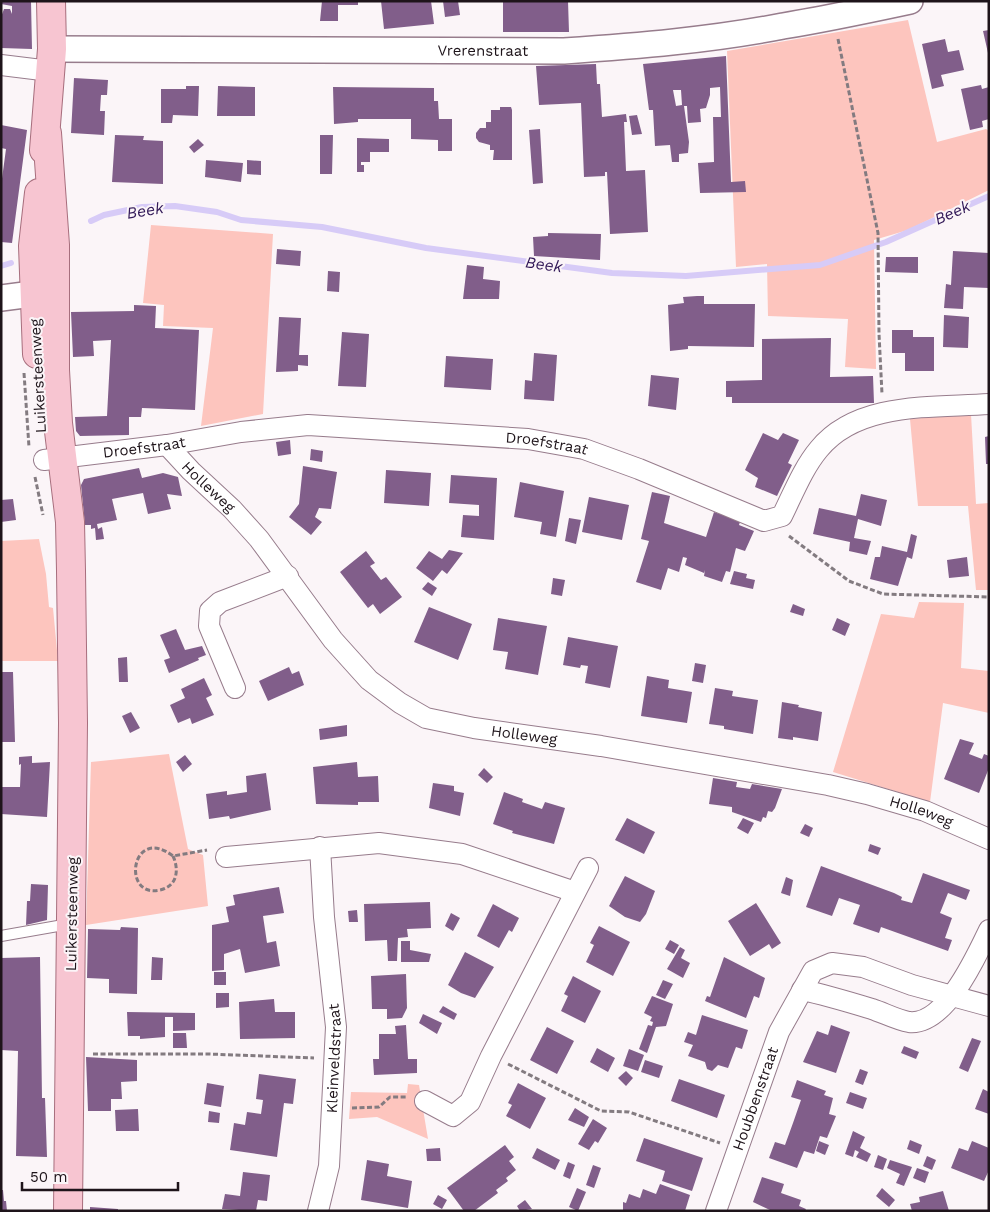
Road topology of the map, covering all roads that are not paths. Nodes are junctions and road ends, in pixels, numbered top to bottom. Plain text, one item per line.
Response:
1 (51, 1) edge
2 (910, 1) edge
3 (51, 60) junction
4 (1, 65) edge
5 (45, 292) junction
6 (1, 298) edge
7 (989, 404) edge
8 (167, 445) junction
9 (45, 458) junction
10 (288, 576) junction
11 (235, 688) dead end
12 (989, 839) edge
13 (320, 847) junction
14 (226, 857) road end
15 (588, 868) dead end
16 (575, 892) junction
17 (72, 923) junction
18 (989, 930) edge
19 (1, 936) edge
20 (802, 990) junction
21 (952, 996) junction
22 (989, 1006) edge
23 (425, 1101) road end
24 (68, 1211) edge
25 (318, 1211) edge
26 (716, 1211) edge

1 - 3 main road, Luikersteenweg
2 - 3 street, Vrerenstraat
3 - 4 street, Vrerenstraat
3 - 5 main road, Luikersteenweg
5 - 6 street
5 - 9 main road, Luikersteenweg
7 - 8 street, Droefstraat
8 - 9 street, Droefstraat
8 - 10 street, Holleweg
9 - 17 main road, Luikersteenweg
10 - 11 street
10 - 12 street, Holleweg
13 - 14 street
13 - 16 street
13 - 25 street, Kleinveldstraat
15 - 16 street
16 - 23 street
17 - 19 lane
17 - 24 main road, Luikersteenweg
18 - 21 street
20 - 21 street
20 - 21 street, Houbbenstraat
20 - 26 street, Houbbenstraat
21 - 22 street, Houbbenstraat

